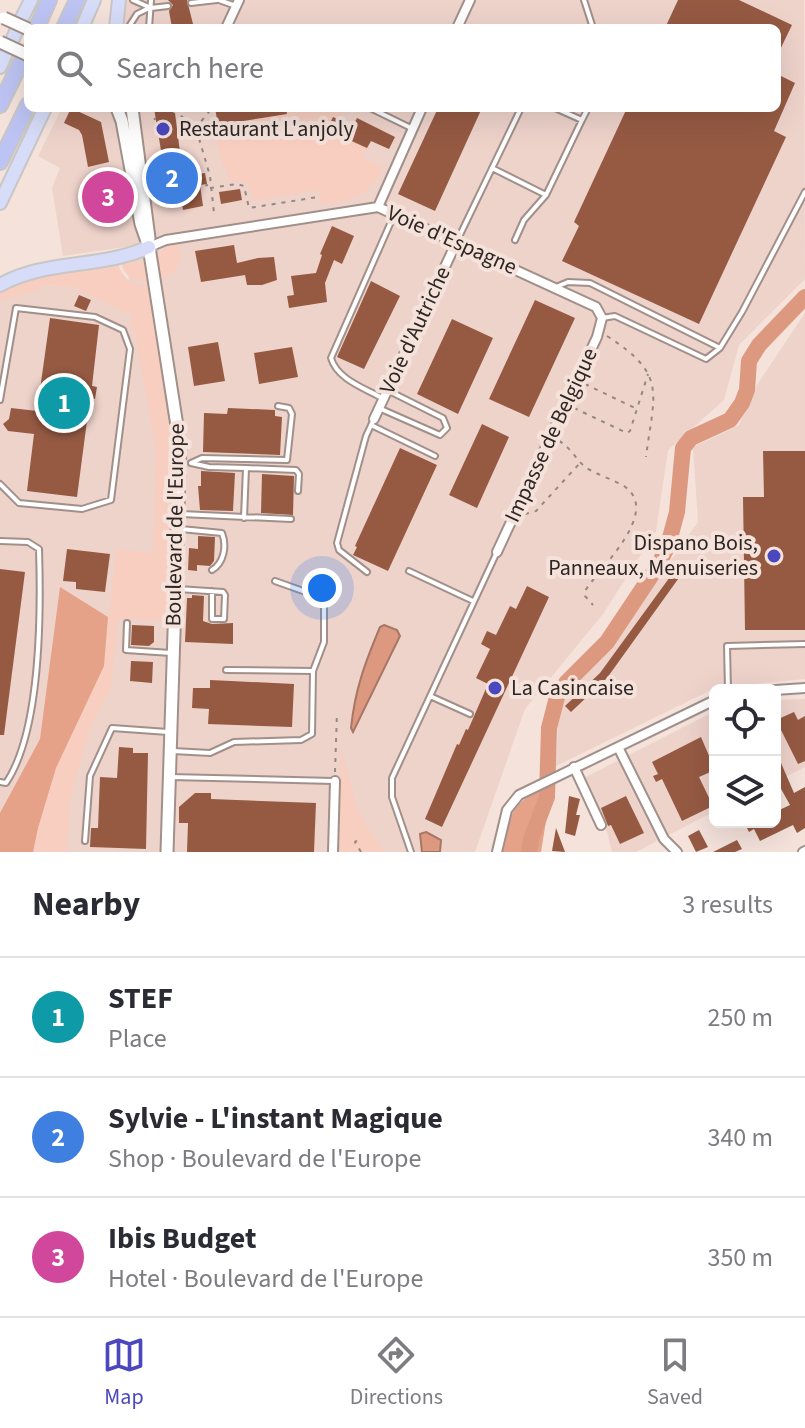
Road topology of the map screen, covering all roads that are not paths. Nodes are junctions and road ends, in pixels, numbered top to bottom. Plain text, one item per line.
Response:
1 (31, 0) edge
2 (49, 0) edge
3 (77, 0) edge
4 (94, 0) edge
5 (119, 0) edge
6 (133, 0) edge
7 (151, 0) edge
8 (218, 0) edge
9 (470, 0) edge
10 (584, 0) edge
11 (191, 3) dead end
12 (238, 3) edge
13 (168, 6) dead end
14 (151, 8) junction
15 (2, 17) edge
16 (27, 24) edge
17 (66, 24) edge
18 (84, 24) edge
19 (116, 24) edge
20 (131, 24) edge
21 (149, 24) edge
22 (228, 24) edge
23 (459, 24) edge
24 (592, 24) edge
25 (18, 34) edge
26 (24, 58) edge
27 (0, 67) edge
28 (0, 105) edge
29 (25, 112) edge
30 (43, 112) edge
31 (119, 112) edge
32 (133, 112) edge
33 (378, 112) edge
34 (420, 112) edge
35 (519, 112) edge
36 (564, 112) edge
37 (586, 112) edge
38 (582, 120) junction
39 (413, 129) junction
40 (0, 162) edge
41 (492, 168) junction
42 (805, 192) edge
43 (546, 195) junction
44 (0, 203) edge
45 (378, 207) junction
46 (395, 213) junction
47 (515, 240) dead end
48 (457, 241) junction
49 (149, 247) junction
50 (0, 285) edge
51 (556, 287) junction
52 (602, 318) junction
53 (720, 348) junction
54 (385, 394) junction
55 (0, 400) edge
56 (278, 406) dead end
57 (379, 408) junction
58 (372, 422) junction
59 (435, 456) dead end
60 (186, 463) junction
61 (246, 468) junction
62 (0, 484) edge
63 (298, 491) dead end
64 (179, 514) junction
65 (244, 518) junction
66 (291, 519) dead end
67 (178, 529) junction
68 (0, 541) edge
69 (497, 552) joint
70 (212, 570) dead end
71 (409, 571) dead end
72 (367, 572) dead end
73 (275, 581) dead end
74 (176, 589) junction
75 (212, 591) junction
76 (473, 601) junction
77 (127, 623) dead end
78 (805, 644) edge
79 (173, 654) junction
80 (226, 670) dead end
81 (313, 671) junction
82 (728, 684) edge
83 (805, 688) edge
84 (781, 690) edge
85 (430, 696) junction
86 (709, 703) edge
87 (470, 714) dead end
88 (171, 732) junction
89 (618, 747) junction
90 (170, 751) junction
91 (574, 767) junction
92 (169, 777) junction
93 (335, 781) joint
94 (0, 782) edge
95 (601, 825) dead end
96 (85, 841) dead end
97 (167, 852) edge
98 (333, 852) edge
99 (411, 852) edge
100 (497, 852) edge
101 (677, 852) edge

1 - 25 main road
2 - 16 highway
3 - 17 highway
4 - 18 main road
5 - 19 main road
6 - 14 lane
7 - 14 lane
8 - 11 lane
8 - 12 lane
9 - 23 street
10 - 24 lane
12 - 22 street
13 - 14 lane
14 - 20 lane
14 - 21 lane
15 - 25 street, bridge
25 - 27 main road
26 - 28 highway
29 - 40 highway
30 - 44 main road
31 - 49 street, Boulevard de l'Europe
32 - 49 street
33 - 39 lane
34 - 39 street
35 - 41 lane
36 - 38 lane
37 - 38 lane
38 - 43 lane
39 - 45 street
41 - 43 lane
41 - 48 lane
42 - 53 lane
43 - 47 lane
45 - 46 street, Voie d'Espagne
45 - 49 street, Voie d'Espagne
46 - 48 street, Voie d'Espagne
46 - 54 lane
48 - 51 street, Voie d'Espagne
48 - 54 street, Voie d'Autriche
49 - 50 main road
49 - 60 street, Boulevard de l'Europe
51 - 52 street, Voie d'Espagne
51 - 53 lane
52 - 53 lane
52 - 69 street, Impasse de Belgique
54 - 57 street, Voie d'Autriche
54 - 57 lane
55 - 62 lane
56 - 60 lane
57 - 58 street, Voie d'Autriche
58 - 59 lane
58 - 72 lane
60 - 61 lane
60 - 64 street, Boulevard de l'Europe
61 - 63 lane
61 - 65 lane
64 - 65 lane
64 - 67 street, Boulevard de l'Europe
65 - 66 lane
67 - 70 lane
67 - 74 street, Boulevard de l'Europe
68 - 94 lane
69 - 76 lane
71 - 76 lane
73 - 81 lane
74 - 75 lane
74 - 79 street, Boulevard de l'Europe
75 - 75 lane
76 - 85 lane
77 - 79 lane
78 - 82 lane
79 - 88 street, Boulevard de l'Europe
80 - 81 lane
81 - 90 lane
83 - 84 street
85 - 87 lane
85 - 99 lane
86 - 89 street
88 - 90 street, Boulevard de l'Europe
88 - 96 lane
89 - 91 street
89 - 101 street
90 - 92 street, Boulevard de l'Europe
91 - 95 street
91 - 100 street
92 - 93 lane
92 - 97 street, Boulevard de l'Europe
93 - 98 street

